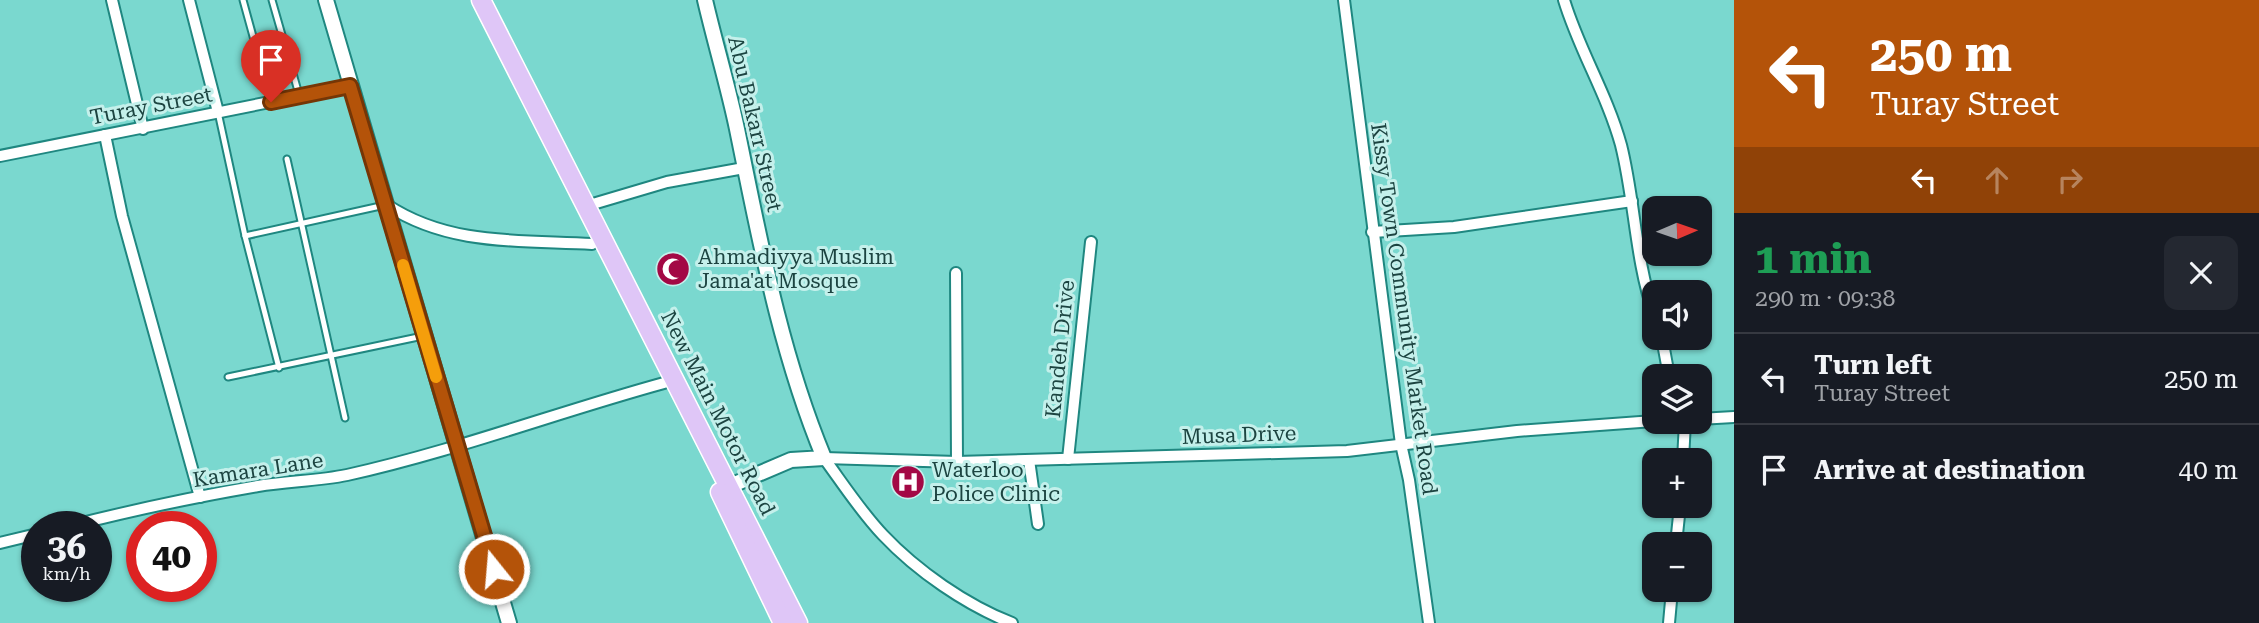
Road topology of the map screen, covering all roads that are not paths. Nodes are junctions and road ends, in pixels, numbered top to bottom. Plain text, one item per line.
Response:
1 (112, 0) edge
2 (188, 0) edge
3 (243, 0) edge
4 (272, 0) edge
5 (326, 0) edge
6 (468, 0) edge
7 (481, 0) edge
8 (705, 0) edge
9 (1344, 0) edge
10 (1564, 0) edge
11 (350, 86) junction
12 (300, 98) junction
13 (271, 102) junction
14 (218, 112) junction
15 (143, 128) junction
16 (105, 135) junction
17 (0, 156) edge
18 (287, 159) dead end
19 (744, 168) junction
20 (1632, 201) junction
21 (387, 205) junction
22 (586, 206) junction
23 (302, 223) junction
24 (1372, 232) junction
25 (245, 236) junction
26 (1091, 242) dead end
27 (592, 244) junction
28 (956, 273) dead end
29 (1644, 280) edge
30 (423, 336) junction
31 (333, 358) junction
32 (279, 368) junction
33 (228, 377) dead end
34 (664, 383) junction
35 (1734, 417) edge
36 (345, 418) dead end
37 (1712, 418) edge
38 (1642, 422) edge
39 (1401, 444) junction
40 (457, 447) junction
41 (824, 458) junction
42 (1068, 459) junction
43 (1029, 460) junction
44 (957, 462) junction
45 (730, 486) junction
46 (200, 497) junction
47 (112, 517) edge
48 (1038, 524) dead end
49 (21, 538) edge
50 (0, 543) edge
51 (1671, 602) edge
52 (509, 623) edge
53 (783, 623) edge
54 (798, 623) edge
55 (1012, 623) edge
56 (1429, 623) edge
57 (1669, 623) edge

1 - 15 street
2 - 14 street
3 - 13 lane
4 - 12 lane
5 - 11 street
6 - 27 highway, New Main Motor Road
7 - 22 highway, New Main Motor Road
8 - 19 street, Abu Bakarr Street
9 - 24 street, Kissy Town Community Market Road
10 - 20 street
11 - 12 street, Turay Street
11 - 21 street
12 - 13 street, Turay Street
13 - 14 street, Turay Street
14 - 15 street, Turay Street
14 - 25 lane
15 - 16 street, Turay Street
16 - 17 street, Turay Street
16 - 46 street
18 - 23 lane
19 - 22 street
19 - 41 street, Abu Bakarr Street
20 - 24 street
20 - 29 street
21 - 23 lane
21 - 27 street
21 - 30 street
22 - 45 highway, New Main Motor Road
23 - 25 lane
23 - 31 lane
24 - 39 street, Kissy Town Community Market Road
25 - 32 lane
26 - 42 street, Kandeh Drive
27 - 34 highway, New Main Motor Road
28 - 44 street
30 - 31 lane
30 - 40 street
31 - 32 lane
31 - 36 lane
32 - 33 lane
34 - 40 street, Kamara Lane
34 - 53 highway, New Main Motor Road
35 - 37 street
38 - 39 street, Musa Drive
39 - 42 street, Musa Drive
39 - 56 street, Kissy Town Community Market Road
40 - 46 street, Kamara Lane
40 - 52 street
41 - 44 street, Musa Drive
41 - 45 street
41 - 55 street
42 - 43 street, Musa Drive
43 - 44 street, Musa Drive
43 - 48 street
45 - 54 highway, New Main Motor Road
46 - 47 street, Kamara Lane
49 - 50 street
51 - 57 street

